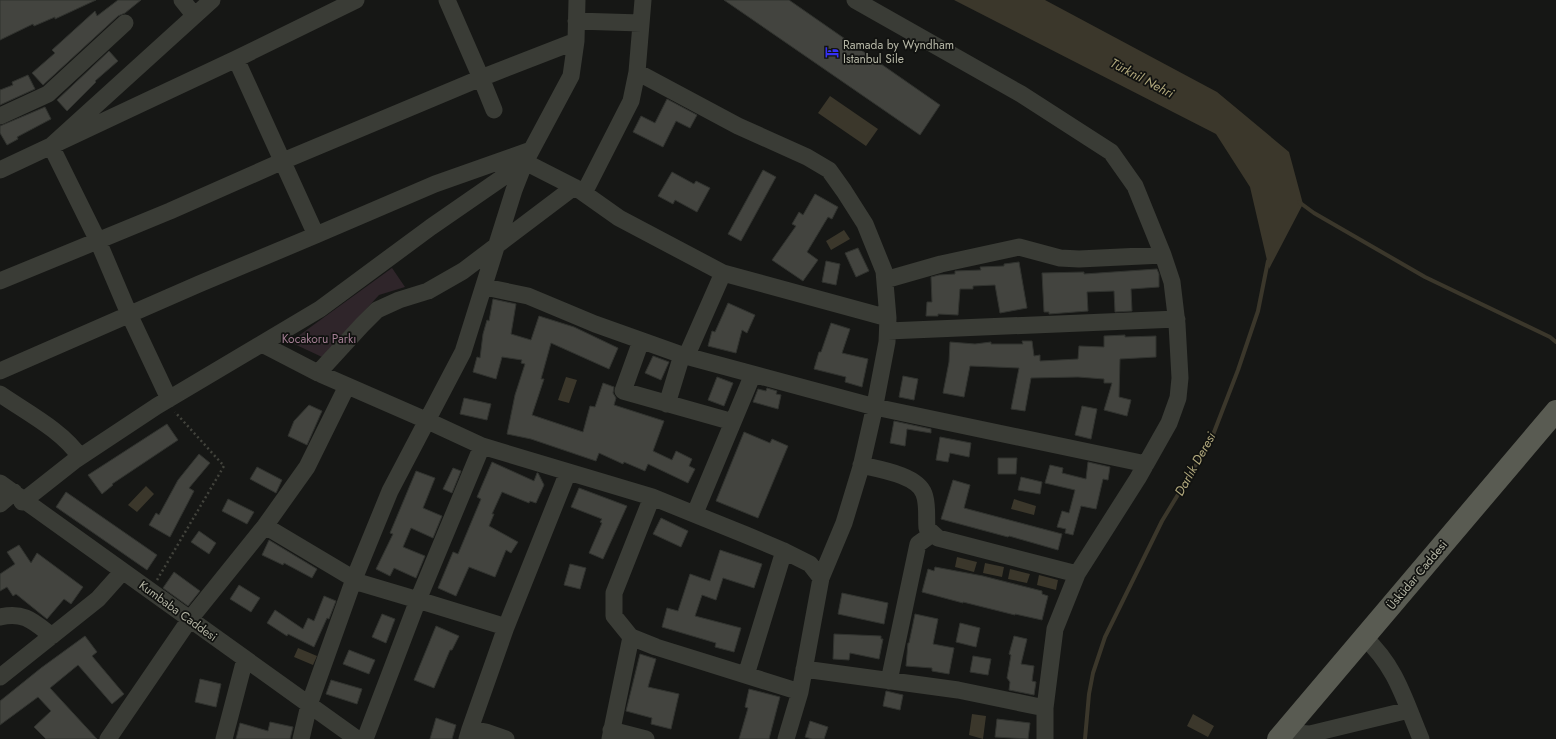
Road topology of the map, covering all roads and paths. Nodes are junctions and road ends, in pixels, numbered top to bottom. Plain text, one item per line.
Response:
1 (182, 0) edge
2 (212, 0) edge
3 (356, 0) edge
4 (446, 0) edge
5 (577, 0) edge
6 (643, 0) edge
7 (855, 0) edge
8 (194, 15) junction
9 (576, 21) junction
10 (125, 23) dead end
11 (641, 23) junction
12 (576, 41) junction
13 (236, 59) junction
14 (637, 72) junction
15 (481, 78) junction
16 (494, 110) dead end
17 (0, 116) edge
18 (50, 146) junction
19 (528, 156) junction
20 (283, 161) junction
21 (0, 170) edge
22 (579, 190) junction
23 (316, 235) junction
24 (98, 241) junction
25 (497, 244) junction
26 (1163, 255) junction
27 (473, 263) junction
28 (723, 273) junction
29 (885, 280) junction
30 (487, 281) junction
31 (0, 282) edge
32 (129, 314) junction
33 (1177, 319) junction
34 (888, 324) junction
35 (641, 341) junction
36 (262, 344) junction
37 (684, 356) junction
38 (0, 371) edge
39 (318, 373) junction
40 (753, 374) junction
41 (347, 386) junction
42 (0, 394) edge
43 (167, 400) junction
44 (667, 404) junction
45 (875, 407) junction
46 (1556, 411) edge
47 (428, 421) junction
48 (733, 422) junction
49 (482, 446) junction
50 (80, 457) junction
51 (1146, 464) junction
52 (861, 465) junction
53 (568, 472) junction
54 (0, 482) edge
55 (20, 497) junction
56 (652, 497) junction
57 (0, 504) edge
58 (695, 513) junction
59 (265, 526) junction
60 (932, 534) junction
61 (784, 551) junction
62 (123, 571) junction
63 (1077, 574) junction
64 (821, 578) junction
65 (354, 580) junction
66 (150, 591) junction
67 (418, 600) junction
68 (0, 617) edge
69 (190, 619) junction
70 (506, 627) junction
71 (52, 636) junction
72 (631, 637) junction
73 (1364, 637) junction
74 (245, 659) junction
75 (804, 669) junction
76 (746, 675) junction
77 (0, 677) edge
78 (889, 681) junction
79 (800, 692) junction
80 (309, 705) junction
81 (1045, 708) junction
82 (1409, 710) junction
83 (468, 734) edge
84 (611, 734) edge
85 (1283, 735) edge
86 (108, 739) edge
87 (224, 739) edge
88 (300, 739) edge
89 (357, 739) edge
90 (365, 739) edge
91 (506, 739) edge
92 (646, 739) edge
93 (786, 739) edge
94 (1045, 739) edge
95 (1421, 739) edge

1 - 8 street
2 - 8 street
3 - 13 street
4 - 15 street
5 - 9 street
6 - 11 street
7 - 26 street
8 - 18 street
9 - 11 street
9 - 12 street
10 - 17 street
11 - 14 street
12 - 15 street
12 - 19 street
13 - 18 street
13 - 20 street
14 - 22 street
14 - 29 street
15 - 16 street
15 - 20 street
18 - 21 street
18 - 24 street
19 - 22 street
19 - 23 street
19 - 25 street
19 - 36 street
20 - 23 street
20 - 24 street
22 - 25 street
22 - 28 street
23 - 32 street
24 - 31 street
24 - 32 street
25 - 27 street
25 - 30 street
26 - 29 street
26 - 33 street
27 - 30 street
27 - 39 street
28 - 34 street
28 - 37 street
29 - 34 street
30 - 35 street
30 - 47 street
32 - 38 street
32 - 43 street
33 - 34 street
33 - 51 street
34 - 45 street
35 - 37 street
35 - 44 street
36 - 39 street
36 - 43 street
37 - 40 street
37 - 44 street
39 - 41 street
40 - 45 street
40 - 48 street
41 - 47 street
41 - 59 street
42 - 50 street
43 - 50 street
43 - 66 path
44 - 48 street
45 - 51 street
45 - 52 street
46 - 73 main road, Üsküdar Caddesi
47 - 49 street
47 - 65 street
48 - 58 street
49 - 53 street
49 - 67 street
50 - 55 street
51 - 63 street
52 - 60 street
52 - 64 street
53 - 56 street
53 - 70 street
54 - 55 street, Kumbaba Caddesi
55 - 57 street
55 - 62 street, Kumbaba Caddesi
56 - 58 street
56 - 72 street
58 - 61 street
59 - 65 street
59 - 69 street
60 - 63 street
60 - 78 street
61 - 64 street
61 - 76 street
62 - 66 street, Kumbaba Caddesi
62 - 71 street
63 - 81 street
64 - 75 street
65 - 67 street
65 - 80 street
66 - 69 street, Kumbaba Caddesi
67 - 70 street
67 - 90 street
68 - 71 street
69 - 74 street, Kumbaba Caddesi
69 - 86 street
70 - 83 street
71 - 77 street
72 - 76 street
72 - 84 street
73 - 82 street
73 - 85 main road, Üsküdar Caddesi
74 - 80 street, Kumbaba Caddesi
74 - 87 street
75 - 78 street
75 - 79 street
76 - 79 street
78 - 81 street
79 - 93 street
80 - 88 street
80 - 89 street, Kumbaba Caddesi
81 - 94 street
82 - 85 street
82 - 95 street
83 - 91 street
84 - 92 street

